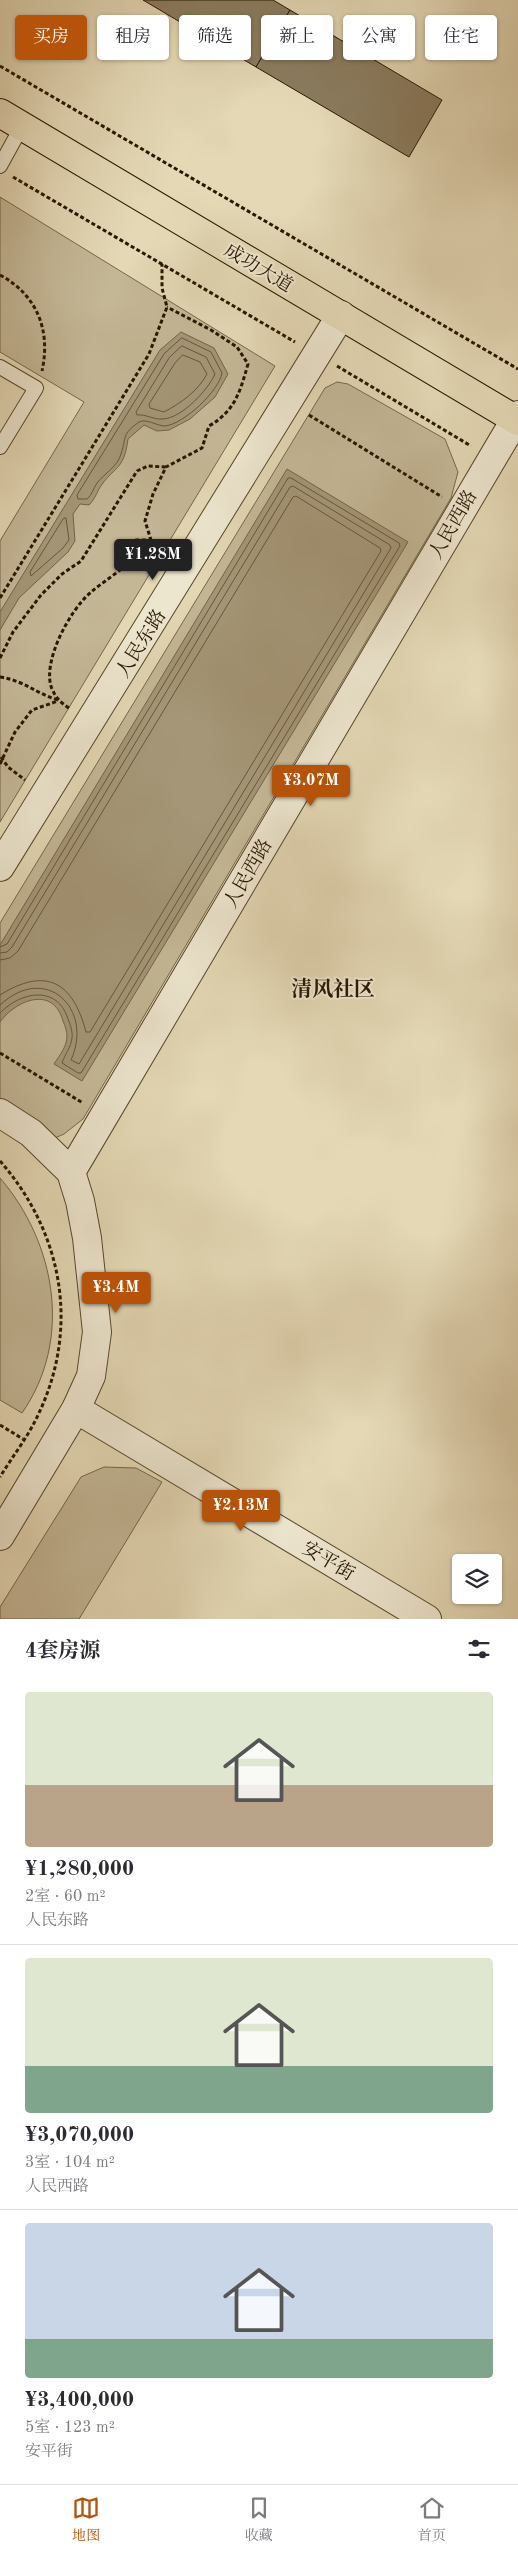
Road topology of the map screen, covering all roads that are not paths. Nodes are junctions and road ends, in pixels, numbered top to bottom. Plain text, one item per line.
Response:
1 (11, 120) edge
2 (4, 170) edge
3 (341, 315) junction
4 (0, 367) edge
5 (517, 419) edge
6 (0, 447) edge
7 (0, 867) edge
8 (0, 1113) edge
9 (71, 1172) junction
10 (76, 1409) junction
11 (0, 1536) edge
12 (427, 1619) edge

1 - 2 lane
1 - 3 main road, 成功大道
3 - 5 main road, 成功大道
3 - 7 street, 人民东路
4 - 6 lane
5 - 9 street, 人民西路
8 - 9 street
9 - 10 street
10 - 11 street
10 - 12 street, 安平街

